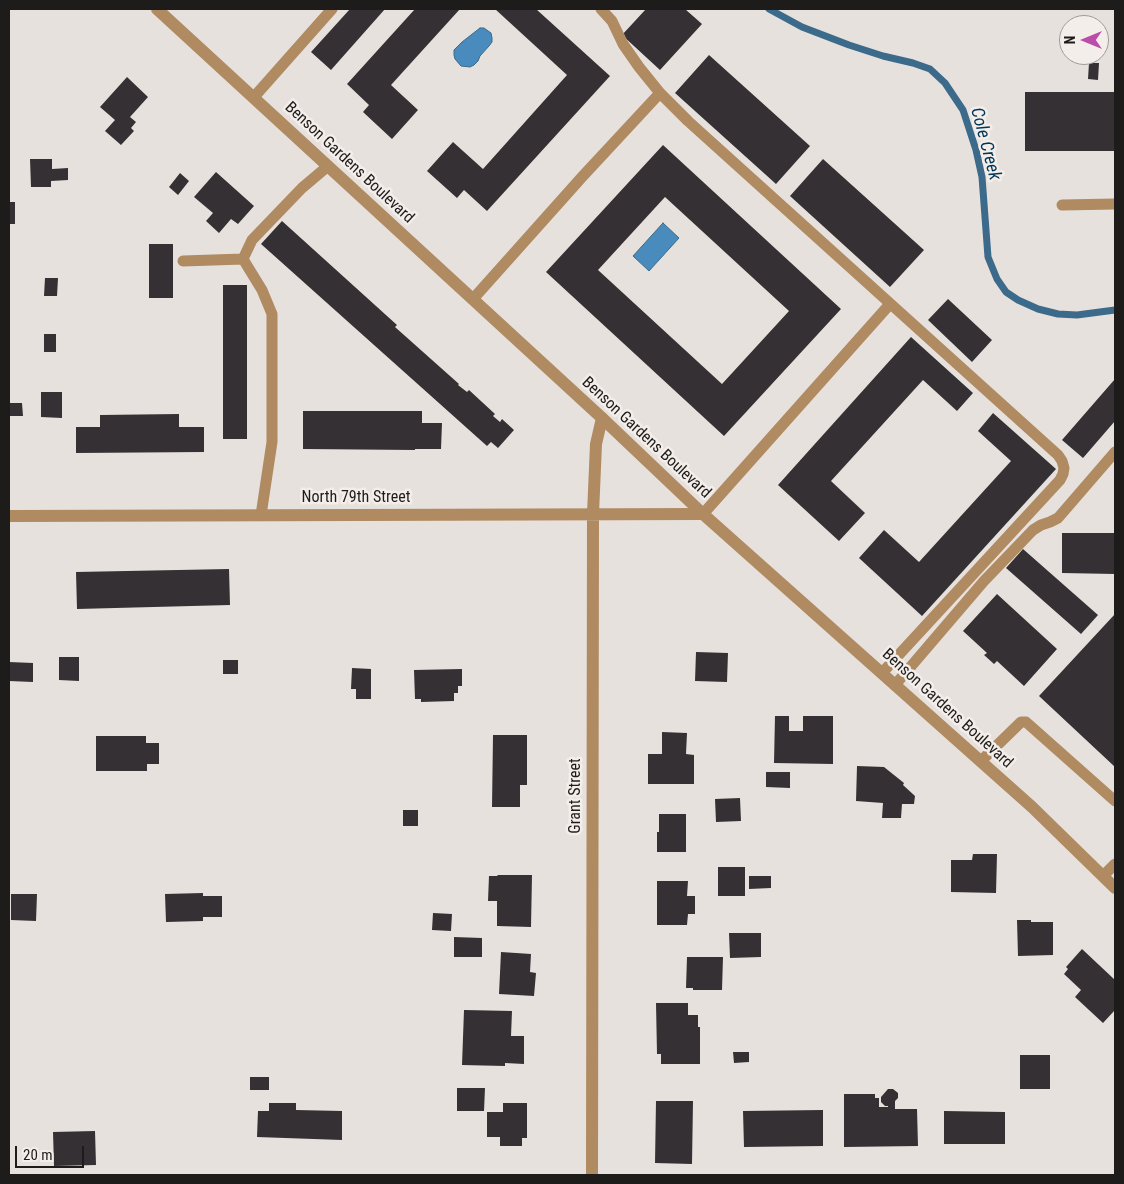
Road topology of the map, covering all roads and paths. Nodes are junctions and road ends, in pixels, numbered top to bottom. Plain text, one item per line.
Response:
1 (157, 9) edge
2 (332, 9) edge
3 (602, 9) edge
4 (660, 93) junction
5 (254, 97) junction
6 (328, 166) junction
7 (1115, 204) edge
8 (1062, 205) dead end
9 (243, 260) junction
10 (184, 261) dead end
11 (473, 299) junction
12 (890, 304) junction
13 (602, 418) junction
14 (1115, 452) edge
15 (594, 514) junction
16 (703, 514) junction
17 (261, 515) junction
18 (9, 516) edge
19 (882, 673) junction
20 (895, 685) junction
21 (981, 761) junction
22 (1115, 801) edge
23 (1115, 864) edge
24 (1103, 876) junction
25 (1115, 888) edge
26 (592, 1175) edge

1 - 5 street, Benson Gardens Boulevard
2 - 5 lane
3 - 4 lane
4 - 11 lane
4 - 12 lane
5 - 6 street, Benson Gardens Boulevard
6 - 9 lane
6 - 11 street, Benson Gardens Boulevard
7 - 8 lane
9 - 10 lane
9 - 17 lane
11 - 13 street, Benson Gardens Boulevard
12 - 16 lane
12 - 19 lane
13 - 15 street, Grant Street
13 - 16 street, Benson Gardens Boulevard
14 - 20 lane
15 - 16 street, North 79th Street
15 - 17 street, North 79th Street
15 - 26 street, Grant Street
16 - 19 street, Benson Gardens Boulevard
17 - 18 street, North 79th Street
19 - 20 street, Benson Gardens Boulevard
20 - 21 street, Benson Gardens Boulevard
21 - 22 lane
21 - 24 street, Benson Gardens Boulevard
23 - 24 lane
24 - 25 street, Benson Gardens Boulevard

